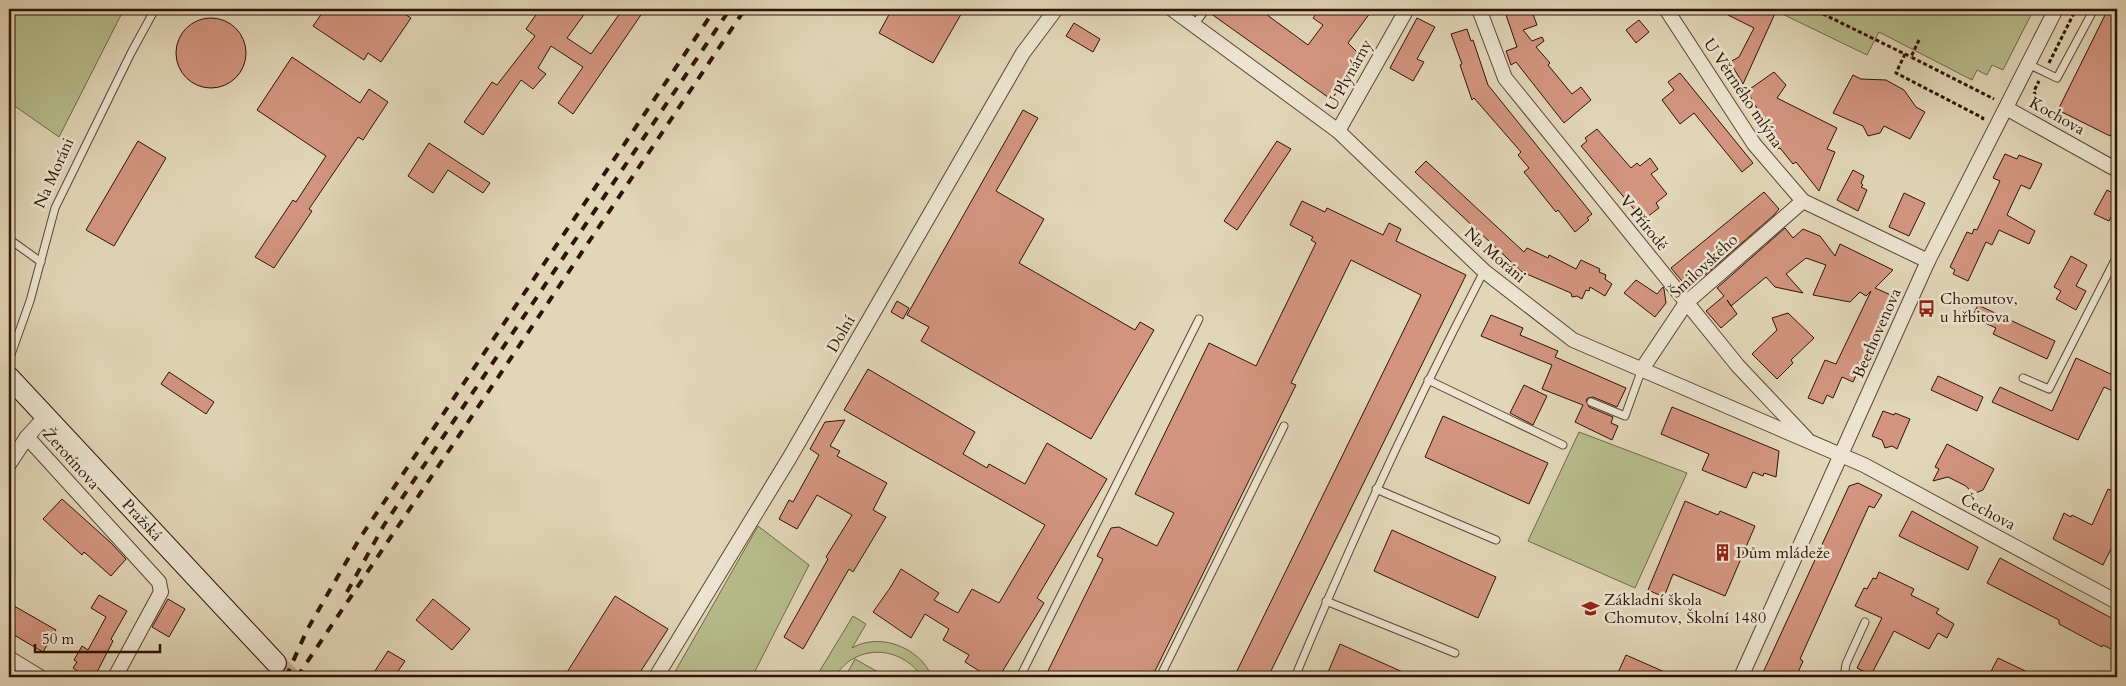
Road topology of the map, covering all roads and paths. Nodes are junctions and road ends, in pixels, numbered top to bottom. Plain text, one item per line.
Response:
1 (155, 9) edge
2 (1056, 9) edge
3 (1172, 9) edge
4 (1206, 9) edge
5 (1407, 9) edge
6 (1479, 9) edge
7 (1666, 9) edge
8 (2056, 9) edge
9 (2076, 9) edge
10 (2094, 9) edge
11 (1823, 14) dead end
12 (1194, 25) junction
13 (1919, 40) dead end
14 (1905, 54) junction
15 (1911, 57) junction
16 (2028, 64) junction
17 (2044, 72) junction
18 (1998, 92) dead end
19 (2037, 102) dead end
20 (2006, 108) junction
21 (1338, 131) junction
22 (1994, 132) junction
23 (2117, 170) edge
24 (1803, 200) junction
25 (9, 239) edge
26 (2117, 256) edge
27 (1928, 261) junction
28 (40, 262) junction
29 (1484, 272) junction
30 (1686, 303) junction
31 (1199, 319) dead end
32 (9, 360) edge
33 (1642, 369) junction
34 (9, 377) edge
35 (2023, 378) dead end
36 (1428, 380) junction
37 (1591, 402) dead end
38 (46, 417) junction
39 (1284, 426) dead end
40 (27, 437) junction
41 (1810, 442) junction
42 (1563, 445) dead end
43 (1841, 455) junction
44 (9, 464) edge
45 (1376, 489) junction
46 (1496, 540) dead end
47 (2115, 596) edge
48 (1326, 601) junction
49 (1865, 622) dead end
50 (1455, 653) dead end
51 (9, 658) edge
52 (276, 663) tunnel mouth
53 (40, 677) edge
54 (115, 677) edge
55 (656, 677) edge
56 (1020, 677) edge
57 (1160, 677) edge
58 (1295, 677) edge
59 (1741, 677) edge
60 (1844, 677) edge

1 - 28 lane, Na Moráni
2 - 55 street, Dolní
3 - 12 street, Na Moráni
4 - 12 lane
5 - 21 street, U Plynárny
6 - 30 street, V Přírodě
7 - 24 street, U Větrného mlýna
8 - 16 street, Beethovenova
9 - 17 path
10 - 17 lane
11 - 14 path
12 - 21 street, Na Moráni
13 - 15 path
14 - 15 path
14 - 22 path
15 - 18 path
16 - 17 lane
16 - 20 street, Beethovenova
17 - 19 path
20 - 22 street, Beethovenova
20 - 23 street, Kochova
21 - 29 street, Na Moráni
22 - 27 street, Beethovenova
24 - 27 street, U Větrného mlýna
24 - 30 street, Šmilovského
25 - 28 lane
26 - 35 lane
27 - 43 street, Beethovenova
28 - 32 lane, Na Moráni
29 - 33 street, Na Moráni
29 - 36 lane
30 - 33 street, Šmilovského
30 - 41 street, V Přírodě
31 - 56 lane
33 - 37 lane
33 - 41 street, Na Moráni
34 - 38 main road, Pražská
36 - 42 lane
36 - 45 lane
38 - 40 street
38 - 52 main road, Pražská
39 - 57 lane
40 - 44 street
40 - 54 street, Žerotínova
41 - 43 street, Na Moráni
43 - 47 street, Čechova
43 - 59 street, Beethovenova
45 - 46 lane
45 - 48 lane
48 - 50 lane
48 - 58 lane
49 - 60 lane
51 - 53 street

